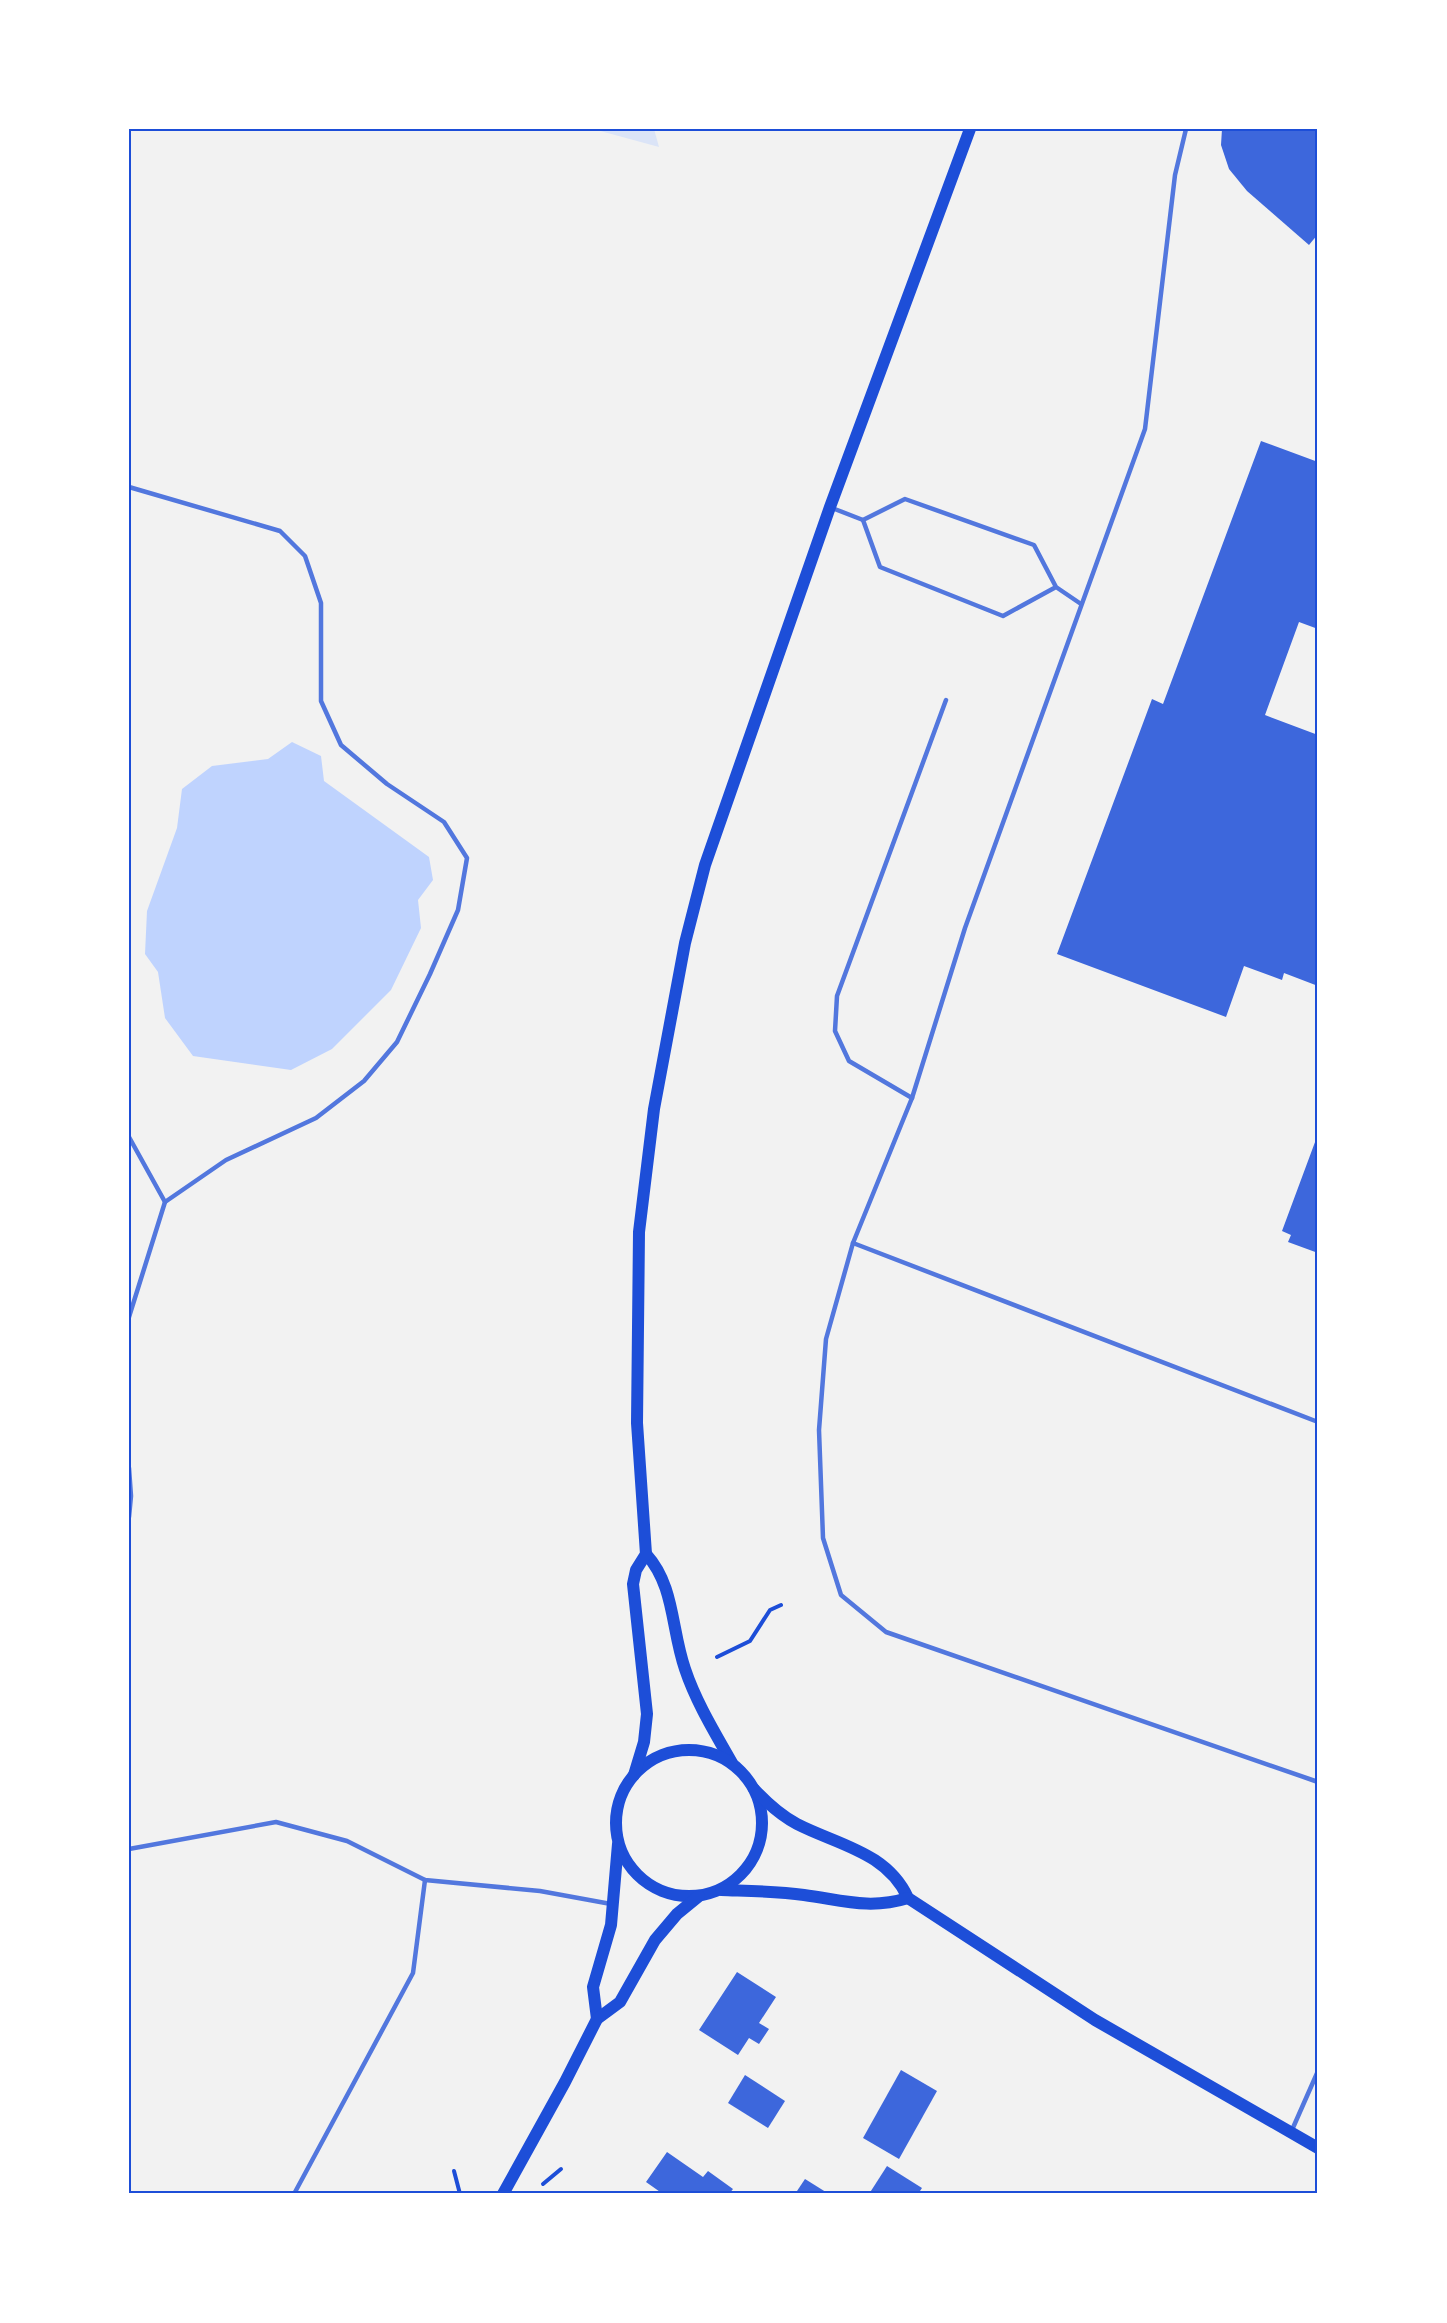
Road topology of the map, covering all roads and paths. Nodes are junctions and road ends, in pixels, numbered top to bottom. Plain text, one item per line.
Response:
1 (970, 129) edge
2 (1186, 129) edge
3 (129, 487) edge
4 (830, 507) junction
5 (863, 520) junction
6 (1056, 587) junction
7 (1081, 604) junction
8 (946, 700) dead end
9 (912, 1098) junction
10 (129, 1137) edge
11 (165, 1202) junction
12 (853, 1242) junction
13 (129, 1317) edge
14 (1318, 1422) edge
15 (129, 1468) edge
16 (129, 1517) edge
17 (646, 1554) junction
18 (781, 1605) dead end
19 (717, 1657) dead end
20 (732, 1763) junction
21 (634, 1775) junction
22 (1318, 1782) edge
23 (754, 1789) junction
24 (618, 1840) junction
25 (129, 1849) edge
26 (425, 1880) junction
27 (721, 1890) junction
28 (699, 1896) junction
29 (908, 1898) junction
30 (613, 1904) junction
31 (597, 2019) junction
32 (1318, 2072) edge
33 (1291, 2133) junction
34 (1318, 2148) edge
35 (454, 2172) dead end
36 (294, 2194) edge
37 (460, 2194) edge
38 (503, 2194) edge

1 - 4 main road
2 - 7 lane
3 - 11 lane
4 - 5 lane
4 - 17 main road
5 - 6 lane
5 - 6 lane
6 - 7 lane
7 - 9 lane
8 - 9 lane
9 - 12 lane
10 - 11 lane
11 - 13 lane
12 - 14 lane
12 - 22 lane
15 - 16 lane
17 - 20 main road
17 - 21 main road
18 - 19 path
20 - 21 main road
20 - 23 main road
21 - 24 main road
23 - 27 main road
23 - 29 main road
24 - 28 main road
24 - 30 main road
25 - 26 lane
26 - 30 lane
26 - 36 lane
27 - 28 main road
27 - 29 main road
28 - 31 main road
29 - 33 main road
30 - 31 main road
31 - 38 main road
32 - 33 lane
33 - 34 main road
35 - 37 path

